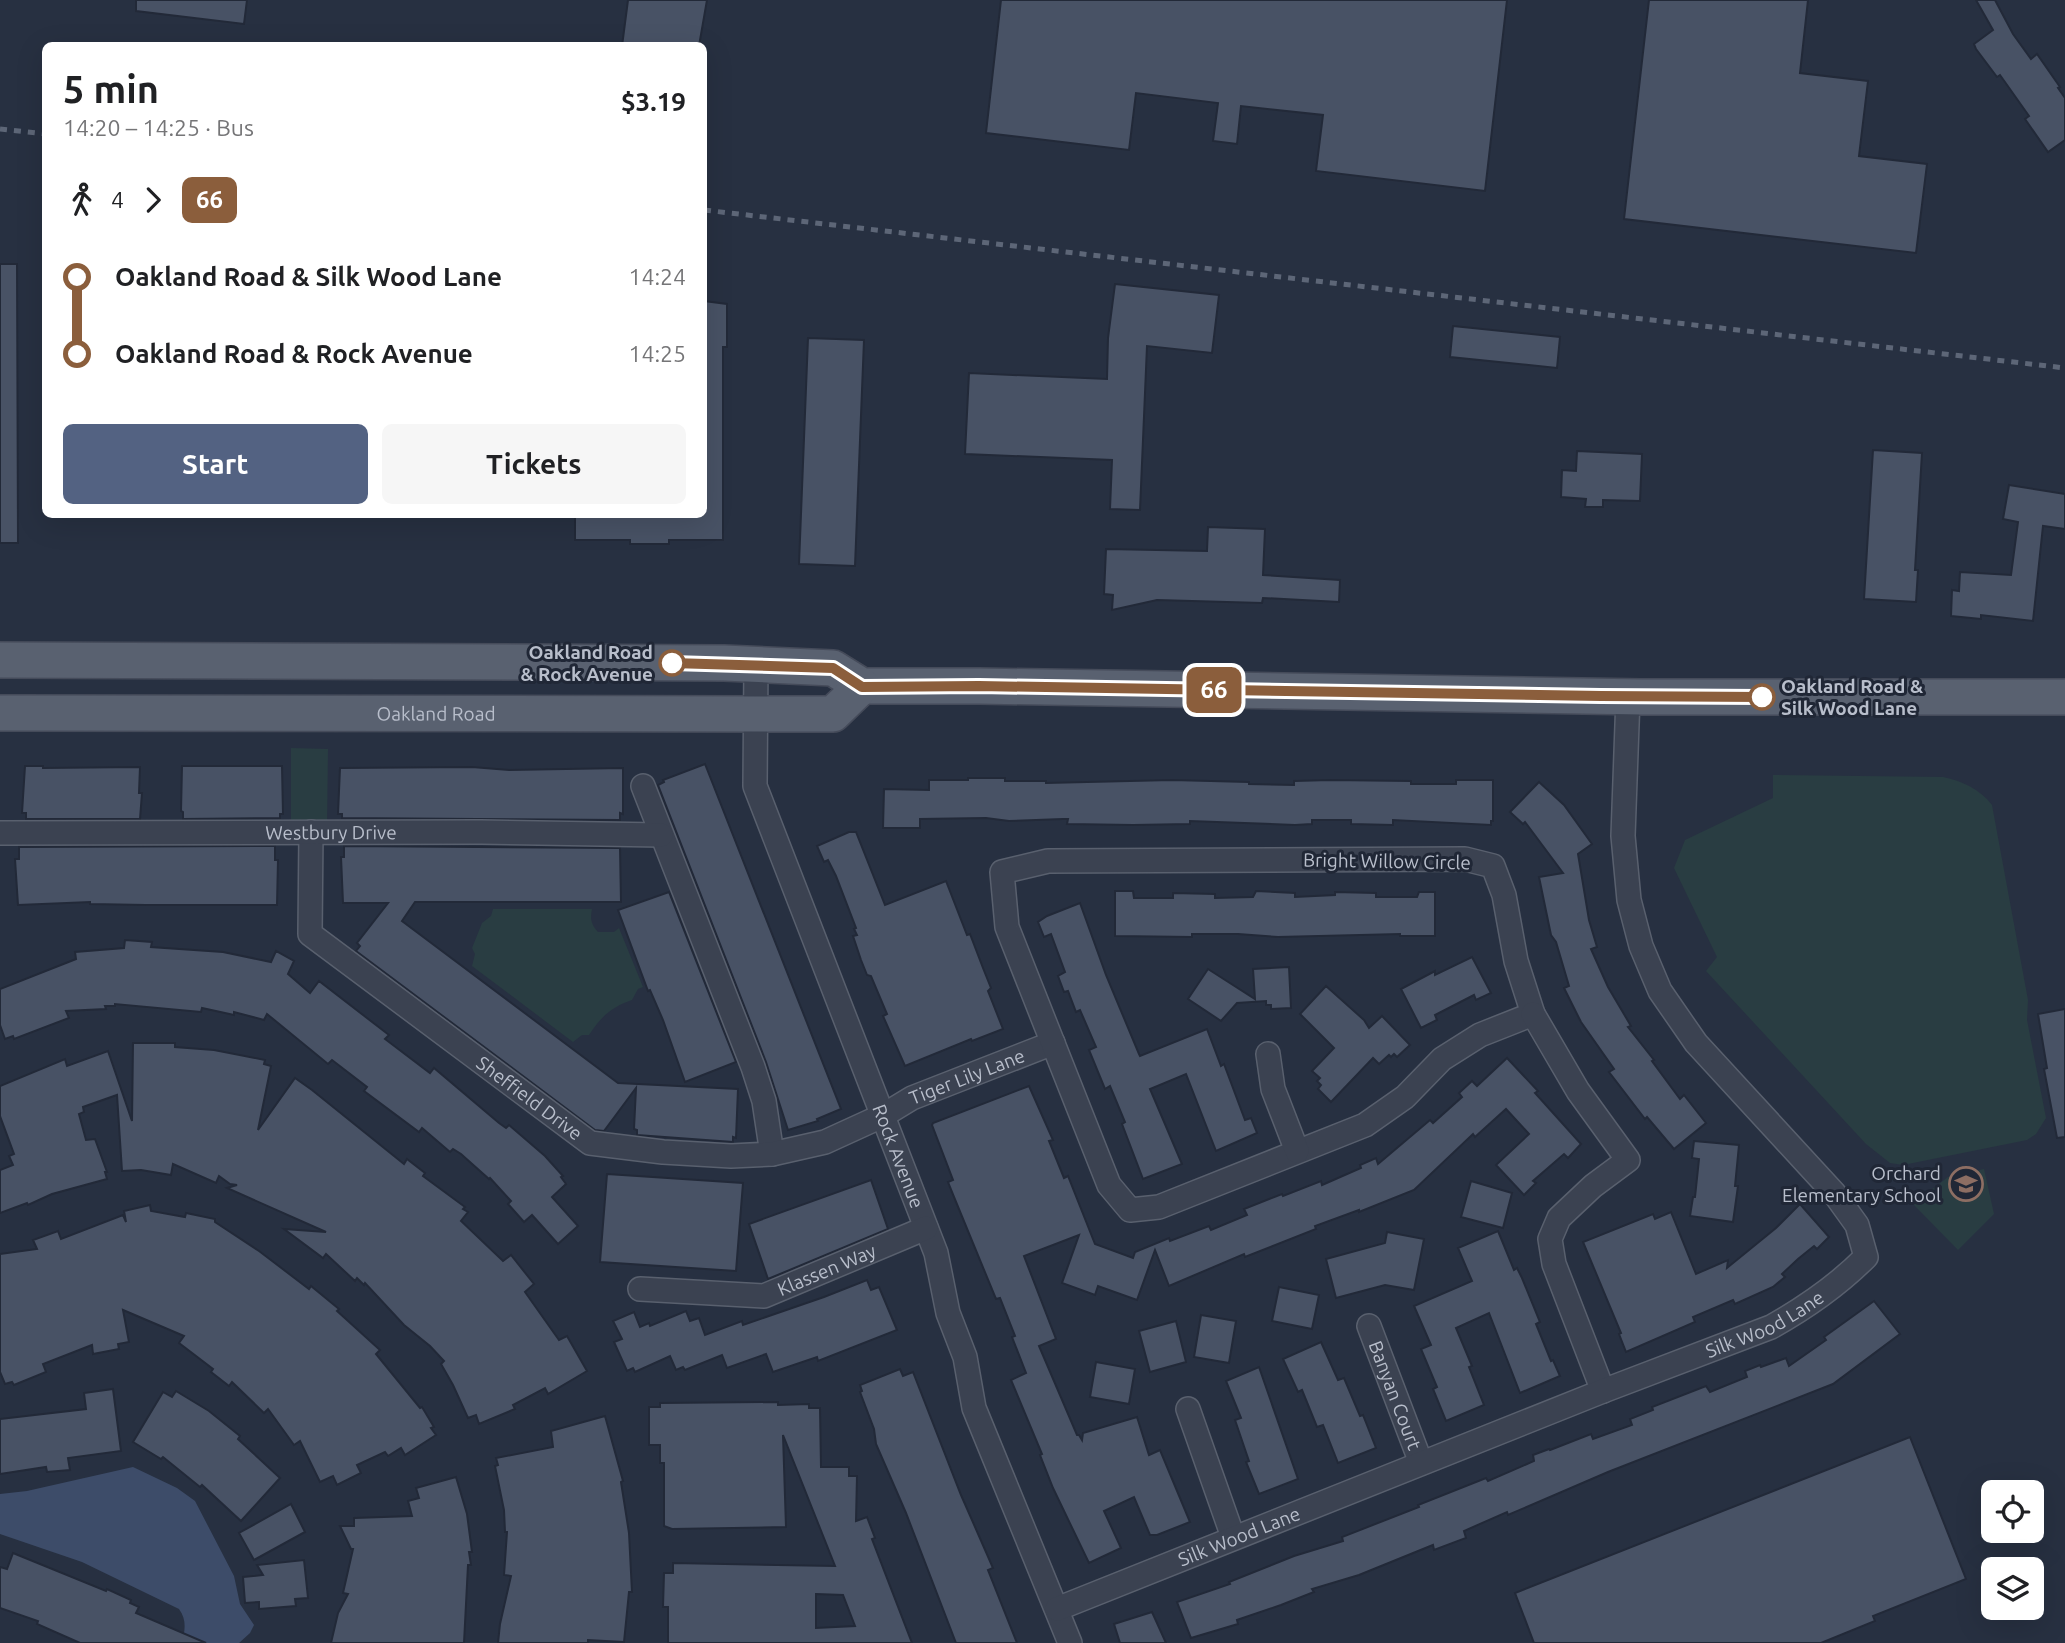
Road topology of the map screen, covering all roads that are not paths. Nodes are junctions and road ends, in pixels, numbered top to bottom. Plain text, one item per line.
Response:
1 (0, 660) edge
2 (757, 665) junction
3 (862, 687) junction
4 (1629, 697) junction
5 (2065, 697) edge
6 (0, 713) edge
7 (756, 713) junction
8 (643, 786) dead end
9 (311, 832) junction
10 (0, 833) edge
11 (661, 835) junction
12 (1533, 1014) junction
13 (1053, 1043) junction
14 (1268, 1054) dead end
15 (884, 1115) junction
16 (1297, 1151) junction
17 (772, 1154) junction
18 (926, 1228) junction
19 (640, 1289) dead end
20 (1369, 1326) dead end
21 (1603, 1391) junction
22 (1188, 1409) dead end
23 (1421, 1463) junction
24 (1233, 1537) junction
25 (1057, 1609) junction
26 (1070, 1643) edge

1 - 2 main road
2 - 3 main road
2 - 7 street, Rock Avenue
3 - 4 main road
3 - 7 main road, Oakland Road
4 - 5 main road
4 - 21 street, Silk Wood Lane
6 - 7 main road, Oakland Road
7 - 15 street, Rock Avenue
8 - 11 street
9 - 10 street, Westbury Drive
9 - 11 street, Westbury Drive
9 - 17 street, Sheffield Drive
11 - 17 street
12 - 13 street, Bright Willow Circle
12 - 16 street, Bright Willow Circle
12 - 21 street
13 - 15 street, Tiger Lily Lane
13 - 16 street, Bright Willow Circle
14 - 16 street
15 - 17 street, Sheffield Drive
15 - 18 street, Rock Avenue
18 - 19 street, Klassen Way
18 - 25 street, Rock Avenue
20 - 23 street, Banyan Court
21 - 23 street, Silk Wood Lane
22 - 24 street
23 - 24 street, Silk Wood Lane
24 - 25 street, Silk Wood Lane
25 - 26 street, Rock Avenue

